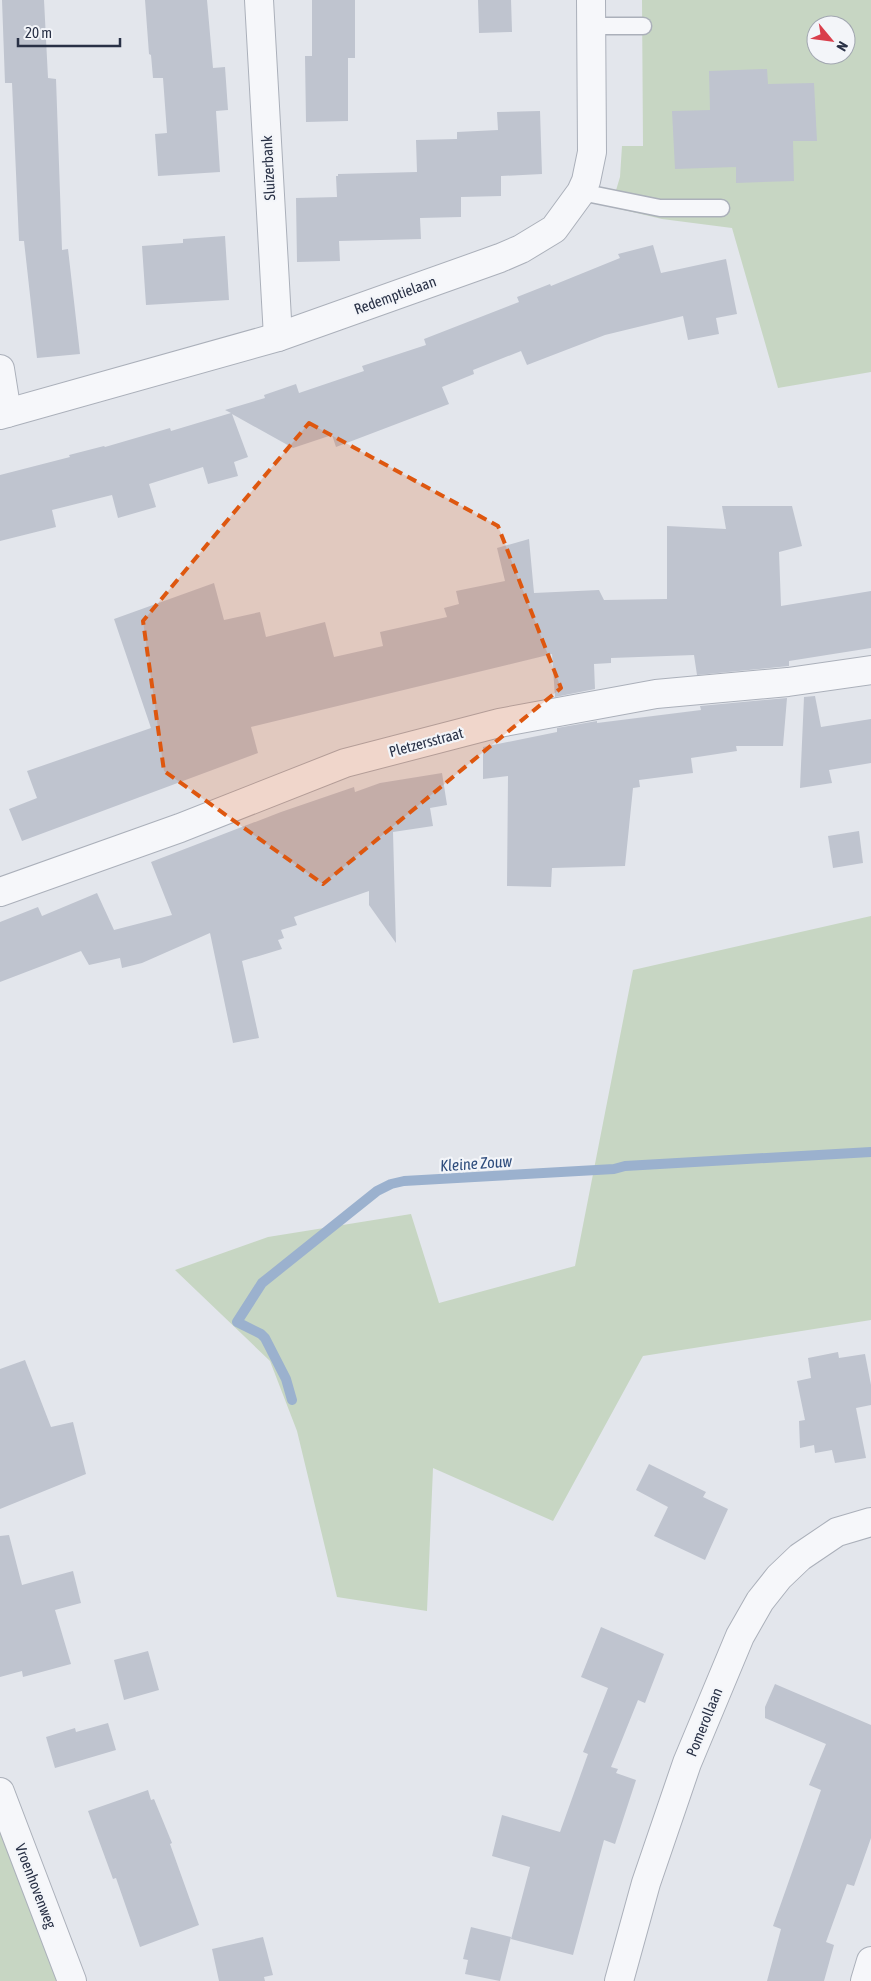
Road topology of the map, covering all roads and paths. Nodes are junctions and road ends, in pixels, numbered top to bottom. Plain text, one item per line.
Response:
1 (259, 0) edge
2 (592, 13) edge
3 (643, 26) dead end
4 (581, 192) junction
5 (721, 208) dead end
6 (278, 337) junction
7 (0, 369) edge
8 (3, 414) edge
9 (871, 670) edge
10 (0, 892) edge
11 (871, 1522) edge
12 (0, 1792) edge
13 (871, 1961) edge
14 (72, 1981) edge
15 (619, 1981) edge
16 (865, 1981) edge

1 - 6 street, Sluizerbank
2 - 3 lane
2 - 4 street, Redemptielaan
4 - 5 lane
4 - 6 street, Redemptielaan
6 - 8 street, Redemptielaan
7 - 8 street
9 - 10 street, Pletzersstraat
11 - 15 street, Pomerollaan
12 - 14 street, Vroenhovenweg
13 - 16 street

